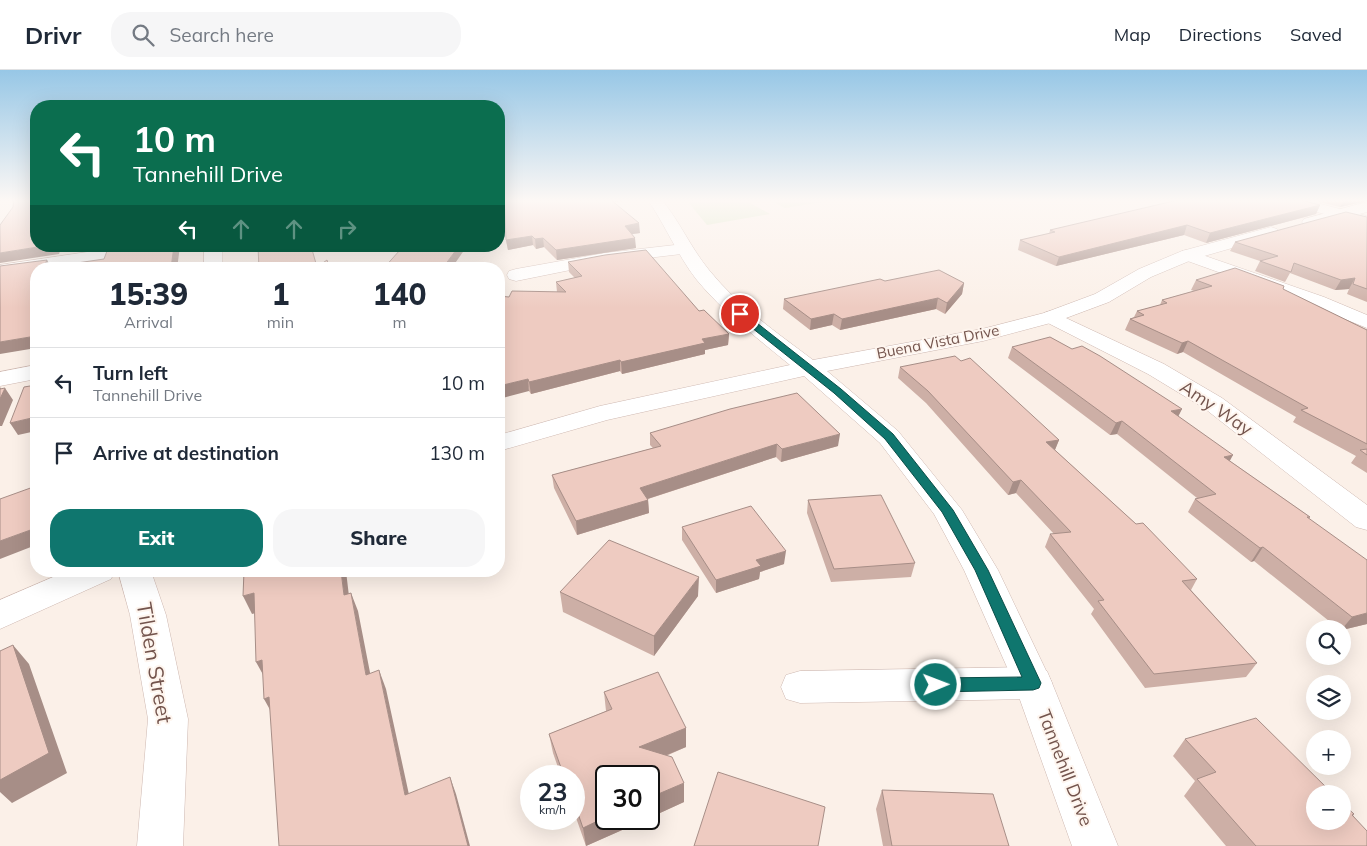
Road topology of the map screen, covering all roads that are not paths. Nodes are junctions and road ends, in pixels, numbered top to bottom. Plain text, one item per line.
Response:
1 (677, 236) edge
2 (1258, 236) edge
3 (684, 249) junction
4 (124, 252) edge
5 (1188, 255) junction
6 (55, 262) edge
7 (30, 266) edge
8 (0, 270) edge
9 (516, 275) dead end
10 (1051, 317) junction
11 (1367, 322) edge
12 (807, 368) junction
13 (30, 373) edge
14 (0, 379) edge
15 (505, 441) edge
16 (1367, 520) edge
17 (86, 577) edge
18 (136, 577) edge
19 (0, 615) edge
20 (1033, 683) junction
21 (800, 687) dead end
22 (160, 846) edge
23 (1095, 846) edge

1 - 3 street, Tannehill Drive
2 - 5 street, Buena Vista Drive
3 - 9 street
3 - 12 street, Tannehill Drive
4 - 6 street
5 - 10 street, Buena Vista Drive
5 - 11 street
7 - 8 street
10 - 12 street, Buena Vista Drive
10 - 16 street, Amy Way
12 - 15 street, Buena Vista Drive
12 - 20 street, Tannehill Drive
13 - 14 street
17 - 19 street
18 - 22 street, Tilden Street
20 - 21 street
20 - 23 street, Tannehill Drive

